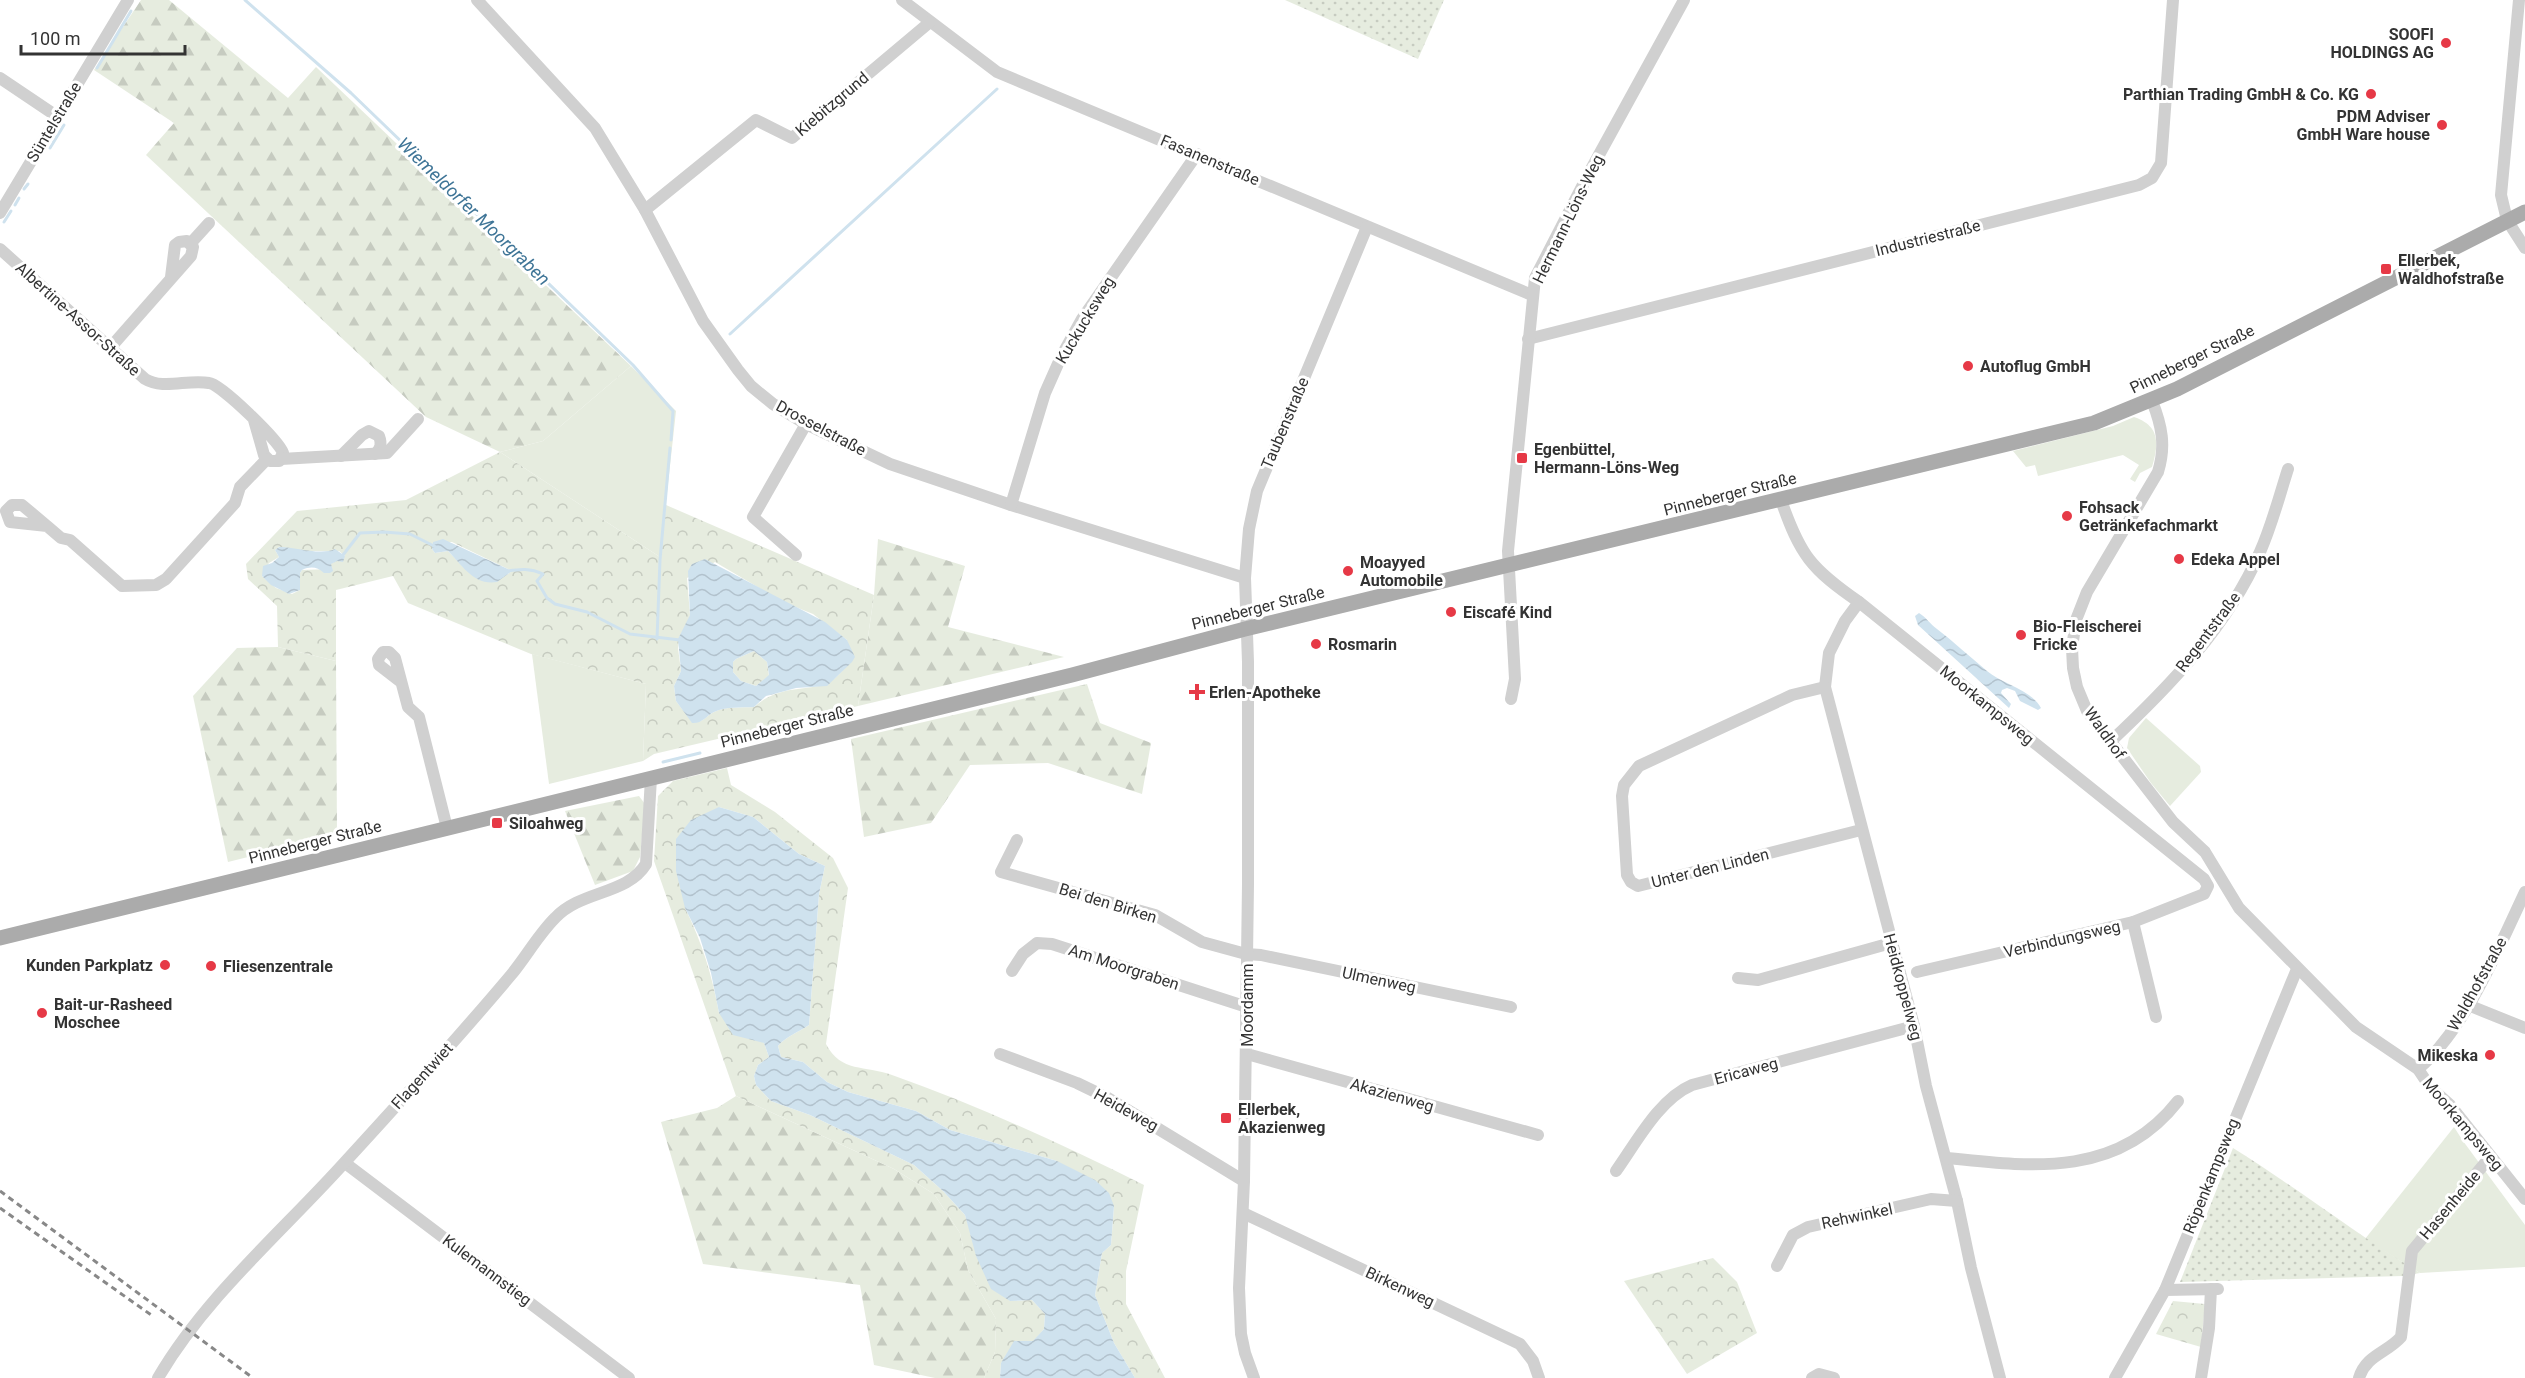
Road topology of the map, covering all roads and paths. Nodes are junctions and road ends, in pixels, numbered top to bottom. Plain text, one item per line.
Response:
1 (128, 0) edge
2 (477, 0) edge
3 (902, 0) edge
4 (1684, 0) edge
5 (2173, 0) edge
6 (2519, 0) edge
7 (930, 22) junction
8 (0, 78) edge
9 (58, 117) junction
10 (1197, 154) junction
11 (645, 210) junction
12 (2525, 212) edge
13 (0, 213) edge
14 (2507, 220) junction
15 (209, 223) dead end
16 (1367, 226) junction
17 (2525, 248) edge
18 (0, 249) edge
19 (1532, 295) junction
20 (1528, 339) junction
21 (110, 348) junction
22 (2152, 400) junction
23 (418, 419) dead end
24 (254, 420) junction
25 (806, 424) junction
26 (375, 454) junction
27 (341, 456) junction
28 (267, 459) junction
29 (281, 459) junction
30 (2288, 469) dead end
31 (1781, 500) junction
32 (1011, 505) junction
33 (47, 526) dead end
34 (796, 555) dead end
35 (1508, 565) junction
36 (1245, 578) junction
37 (1859, 602) junction
38 (1245, 629) junction
39 (400, 682) dead end
40 (1825, 687) junction
41 (1511, 699) dead end
42 (2110, 742) junction
43 (647, 779) junction
44 (447, 828) junction
45 (1861, 830) junction
46 (1017, 840) dead end
47 (2525, 892) edge
48 (2204, 894) joint
49 (2239, 908) joint
50 (2133, 922) junction
51 (0, 938) edge
52 (1891, 943) junction
53 (1246, 954) junction
54 (2297, 969) junction
55 (1012, 972) dead end
56 (1917, 972) dead end
57 (1738, 978) dead end
58 (2468, 1005) junction
59 (1246, 1007) junction
60 (1511, 1007) dead end
61 (2156, 1017) dead end
62 (1914, 1026) junction
63 (2525, 1028) edge
64 (1000, 1054) dead end
65 (1247, 1054) junction
66 (2418, 1069) junction
67 (2178, 1101) dead end
68 (1538, 1135) dead end
69 (2490, 1157) junction
70 (1947, 1158) junction
71 (345, 1162) junction
72 (1616, 1172) dead end
73 (1244, 1180) junction
74 (2525, 1199) edge
75 (1957, 1201) junction
76 (1243, 1213) junction
77 (1777, 1266) dead end
78 (2165, 1290) junction
79 (158, 1378) edge
80 (629, 1378) edge
81 (1254, 1378) edge
82 (1539, 1378) edge
83 (1813, 1378) edge
84 (1834, 1378) edge
85 (2000, 1378) edge
86 (2115, 1378) edge
87 (2201, 1378) edge
88 (2360, 1378) edge

1 - 9 street, Süntelstraße
2 - 11 street, Drosselstraße
3 - 7 street, Fasanenstraße
4 - 19 street, Hermann-Löns-Weg
5 - 20 street, Industriestraße
6 - 14 street
7 - 10 street, Fasanenstraße
7 - 11 street, Kiebitzgrund
8 - 9 street
9 - 13 street, Süntelstraße
10 - 16 street, Fasanenstraße
10 - 32 street, Kuckucksweg
11 - 25 street, Drosselstraße
12 - 14 main road, Pinneberger Straße
14 - 17 street
14 - 22 main road, Pinneberger Straße
15 - 21 street
16 - 19 street, Fasanenstraße
16 - 36 street, Taubenstraße
18 - 21 street, Albertine-Assor-Straße
19 - 20 street, Hermann-Löns-Weg
20 - 35 street, Hermann-Löns-Weg
21 - 24 street, Albertine-Assor-Straße
22 - 31 main road, Pinneberger Straße
22 - 42 street, Waldhof
23 - 26 street
24 - 28 street, Albertine-Assor-Straße
24 - 29 street, Albertine-Assor-Straße
25 - 32 street, Drosselstraße
25 - 34 street
26 - 27 street
26 - 27 street
27 - 29 street
28 - 29 street
28 - 33 street
30 - 42 street, Regentstraße
31 - 35 main road, Pinneberger Straße
31 - 37 street, Moorkampsweg
32 - 36 street, Drosselstraße
35 - 38 main road, Pinneberger Straße
35 - 41 street, Hermann-Löns-Weg
36 - 38 street, Taubenstraße
37 - 40 street, Heidkoppelweg
37 - 48 street, Moorkampsweg
38 - 43 main road, Pinneberger Straße
38 - 53 street, Moordamm
39 - 44 street
40 - 45 street, Heidkoppelweg
40 - 45 street, Unter den Linden
42 - 49 street, Waldhof
43 - 44 main road, Pinneberger Straße
43 - 71 street, Flagentwiet
44 - 51 main road, Pinneberger Straße
45 - 52 street, Heidkoppelweg
46 - 53 street, Bei den Birken
47 - 58 street, Waldhofstraße
48 - 50 street, Verbindungsweg
49 - 54 street, Moorkampsweg
50 - 56 street, Verbindungsweg
50 - 61 street
52 - 57 street
52 - 62 street, Heidkoppelweg
53 - 59 street, Moordamm
53 - 60 street, Ulmenweg
54 - 66 street, Moorkampsweg
54 - 78 street, Röpenkampsweg
55 - 59 street, Am Moorgraben
58 - 63 street
58 - 66 street, Waldhofstraße
59 - 65 street, Moordamm
62 - 70 street, Heidkoppelweg
62 - 72 street, Ericaweg
64 - 73 street, Heideweg
65 - 68 street, Akazienweg
65 - 73 street, Moordamm
66 - 69 street, Moorkampsweg
67 - 70 street
69 - 74 street, Moorkampsweg
69 - 88 street, Hasenheide
70 - 75 street, Heidkoppelweg
71 - 79 street, Flagentwiet
71 - 80 street, Kulemannstieg
73 - 76 street, Moordamm
75 - 77 street, Rehwinkel
75 - 85 street, Heidkoppelweg
76 - 81 street, Moordamm
76 - 82 street, Birkenweg
78 - 86 street, Röpenkampsweg
78 - 87 street
83 - 84 street

